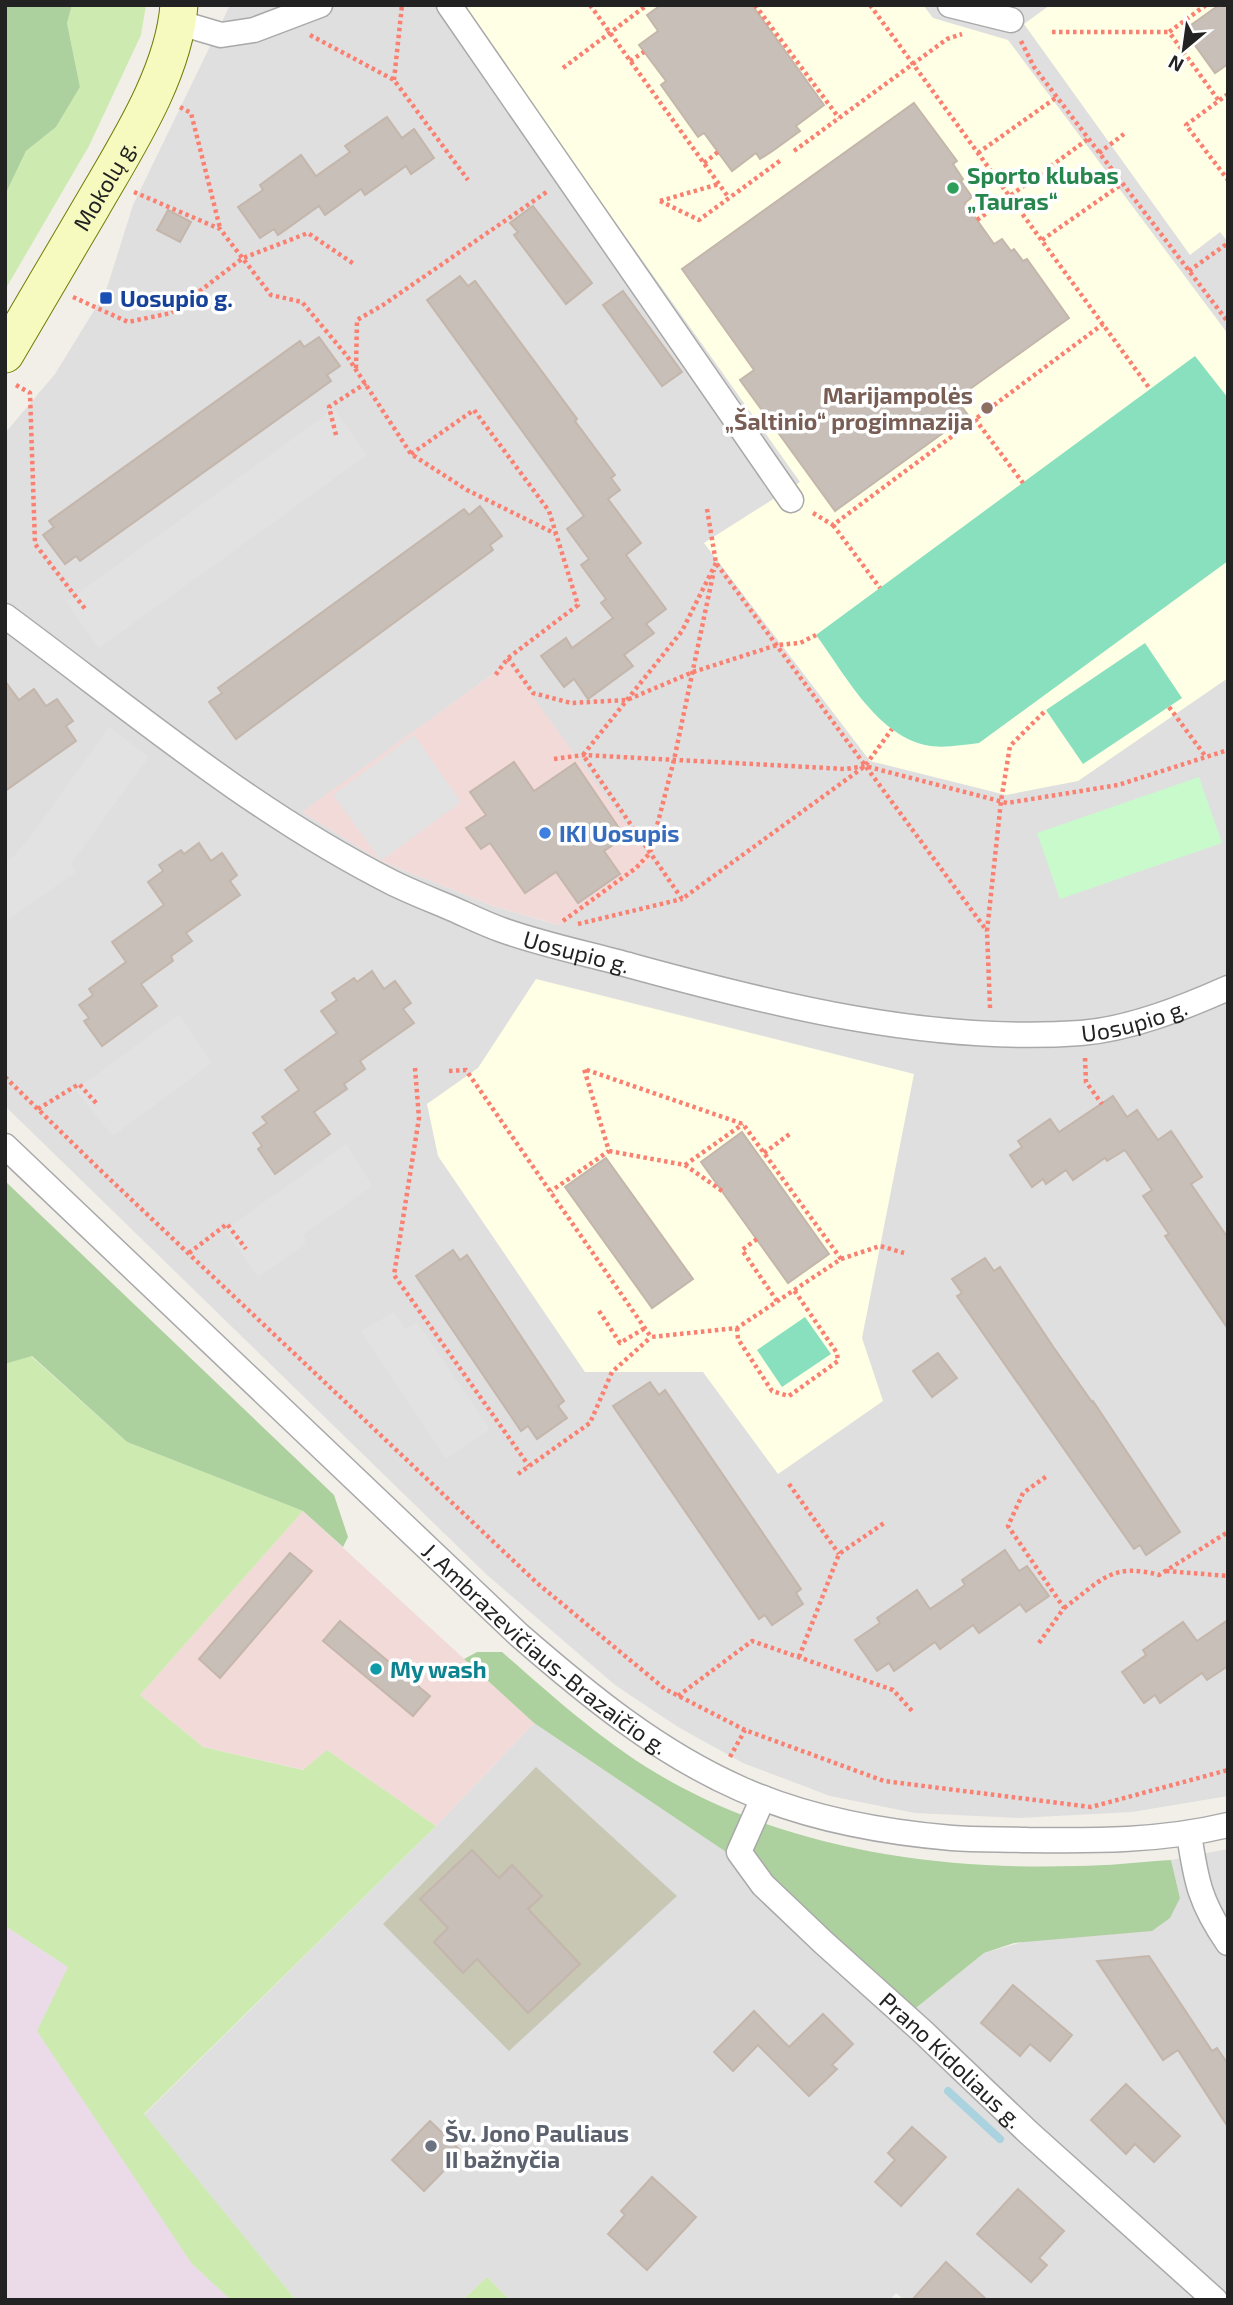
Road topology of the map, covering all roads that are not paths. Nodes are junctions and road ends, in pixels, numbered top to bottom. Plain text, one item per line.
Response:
1 (320, 5) edge
2 (449, 5) edge
3 (950, 5) edge
4 (178, 14) edge
5 (1012, 20) road end
6 (9, 369) edge
7 (791, 500) road end
8 (5, 616) edge
9 (1228, 988) edge
10 (5, 1146) edge
11 (763, 1798) junction
12 (1228, 1825) edge
13 (1189, 1834) junction
14 (1228, 1943) edge
15 (1215, 2300) edge

1 - 4 street
2 - 7 street
3 - 5 street
4 - 6 main road, Mokolų g.
8 - 9 street, Uosupio g.
10 - 11 street, J. Ambrazevičiaus-Brazaičio g.
11 - 13 street, J. Ambrazevičiaus-Brazaičio g.
11 - 15 street, Prano Kidoliaus g.
12 - 13 street, J. Ambrazevičiaus-Brazaičio g.
13 - 14 street

